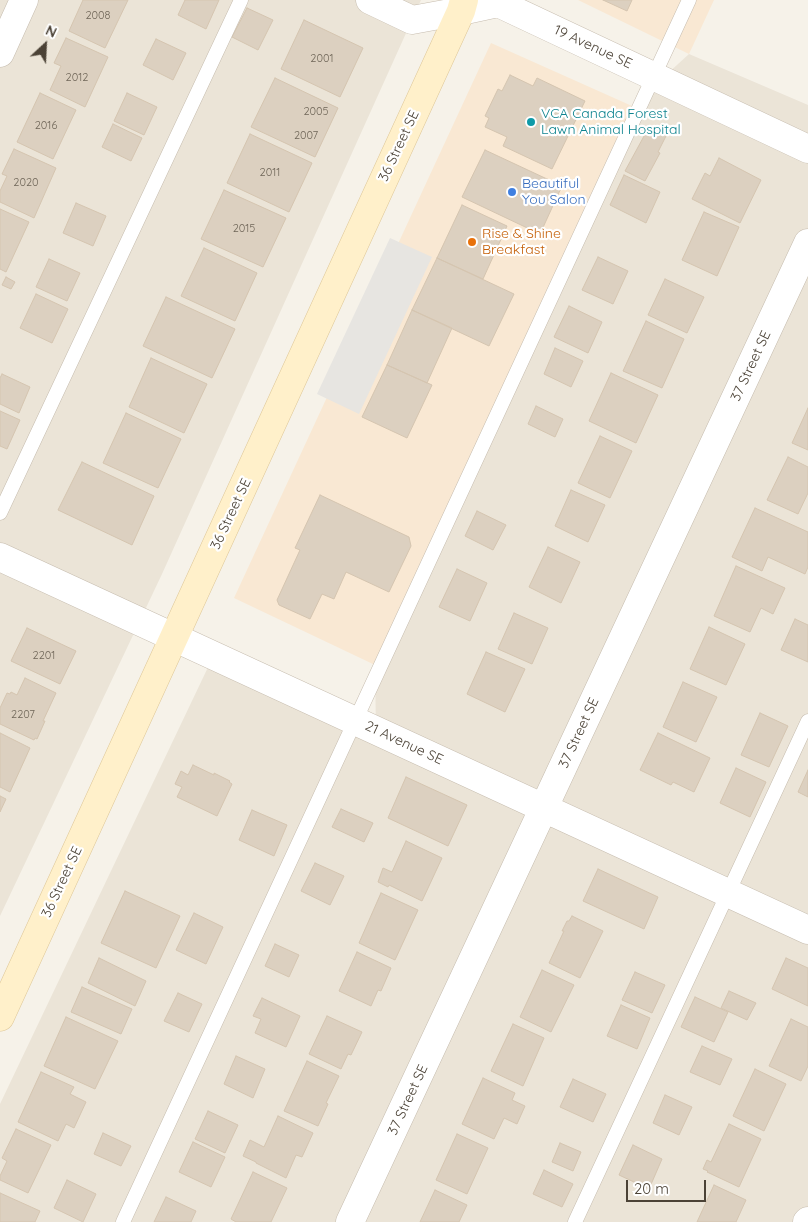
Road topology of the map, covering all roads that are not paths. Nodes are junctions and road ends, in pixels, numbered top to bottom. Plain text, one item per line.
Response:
1 (24, 0) edge
2 (240, 0) edge
3 (370, 0) edge
4 (689, 0) edge
5 (465, 4) edge
6 (0, 53) edge
7 (654, 76) junction
8 (808, 149) edge
9 (808, 243) edge
10 (0, 514) edge
11 (0, 556) edge
12 (174, 637) junction
13 (355, 721) junction
14 (808, 721) edge
15 (544, 808) junction
16 (728, 894) junction
17 (808, 930) edge
18 (0, 1017) edge
19 (123, 1222) edge
20 (350, 1222) edge
21 (576, 1222) edge

1 - 6 street
2 - 10 lane
3 - 5 street, 19 Avenue SE
4 - 7 lane
5 - 7 street, 19 Avenue SE
5 - 12 main road, 36 Street SE
7 - 8 street, 19 Avenue SE
7 - 13 lane
9 - 15 street, 37 Street SE
11 - 12 street, 21 Avenue SE
12 - 13 street, 21 Avenue SE
12 - 18 main road, 36 Street SE
13 - 15 street, 21 Avenue SE
13 - 19 lane
14 - 16 lane
15 - 16 street, 21 Avenue SE
15 - 20 street, 37 Street SE
16 - 17 street, 21 Avenue SE
16 - 21 lane

